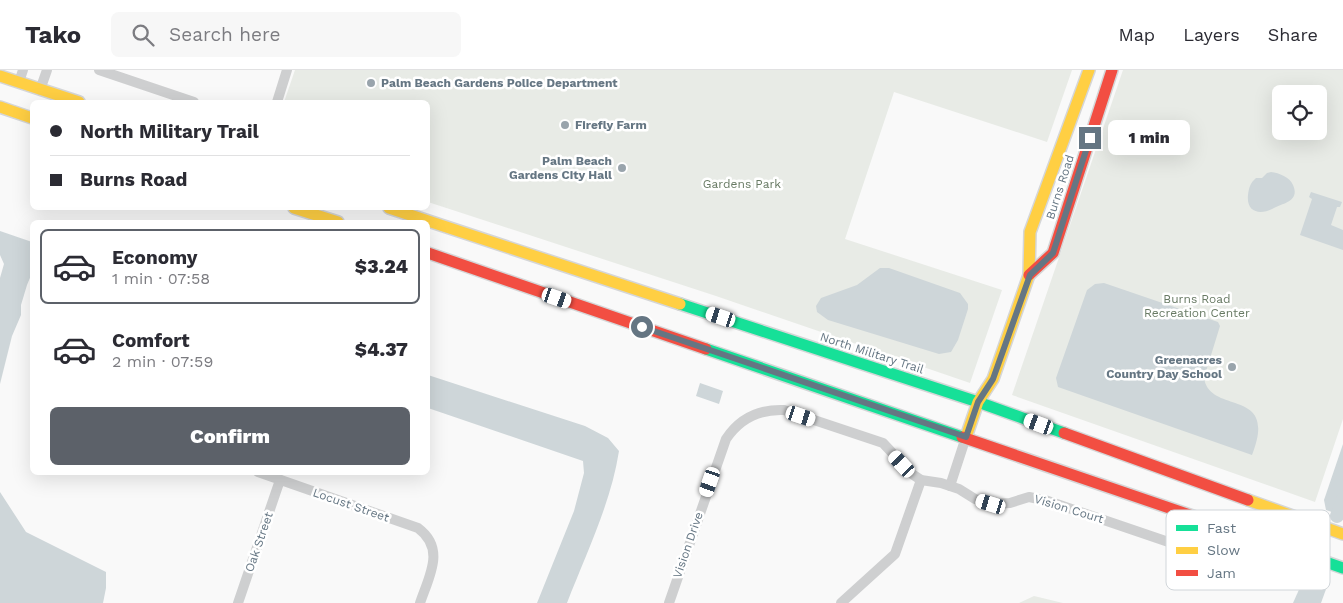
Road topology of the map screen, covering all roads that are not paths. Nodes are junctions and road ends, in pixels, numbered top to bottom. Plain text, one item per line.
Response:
1 (23, 70) edge
2 (47, 70) edge
3 (99, 70) edge
4 (287, 70) edge
5 (1089, 70) edge
6 (1112, 70) edge
7 (0, 76) edge
8 (19, 82) junction
9 (40, 90) junction
10 (72, 100) edge
11 (188, 100) edge
12 (278, 100) edge
13 (0, 107) edge
14 (30, 117) edge
15 (300, 210) edge
16 (395, 210) edge
17 (332, 220) edge
18 (425, 220) edge
19 (430, 222) edge
20 (430, 254) edge
21 (1030, 275) junction
22 (978, 402) junction
23 (966, 437) junction
24 (266, 475) edge
25 (280, 480) junction
26 (921, 480) junction
27 (950, 486) junction
28 (1176, 510) edge
29 (1277, 510) edge
30 (1330, 529) edge
31 (1343, 534) edge
32 (1166, 542) edge
33 (1330, 563) edge
34 (1343, 568) edge
35 (238, 603) edge
36 (420, 603) edge
37 (669, 603) edge
38 (842, 603) edge

1 - 8 street
2 - 9 street
3 - 11 street
4 - 12 street
5 - 21 main road, Burns Road
6 - 21 main road, Burns Road
7 - 8 main road
8 - 9 main road
9 - 10 main road
13 - 14 main road
15 - 17 main road
16 - 18 main road, North Military Trail
19 - 22 main road, North Military Trail
20 - 23 main road
21 - 22 main road, Burns Road
22 - 23 main road, Burns Road
22 - 29 main road, North Military Trail
23 - 27 street
23 - 28 main road
24 - 25 street, Locust Street
25 - 35 street, Oak Street
25 - 36 street, Locust Street
26 - 27 street
26 - 37 street, Vision Drive
26 - 38 street
27 - 32 street, Vision Court
30 - 31 main road, North Military Trail
33 - 34 main road

